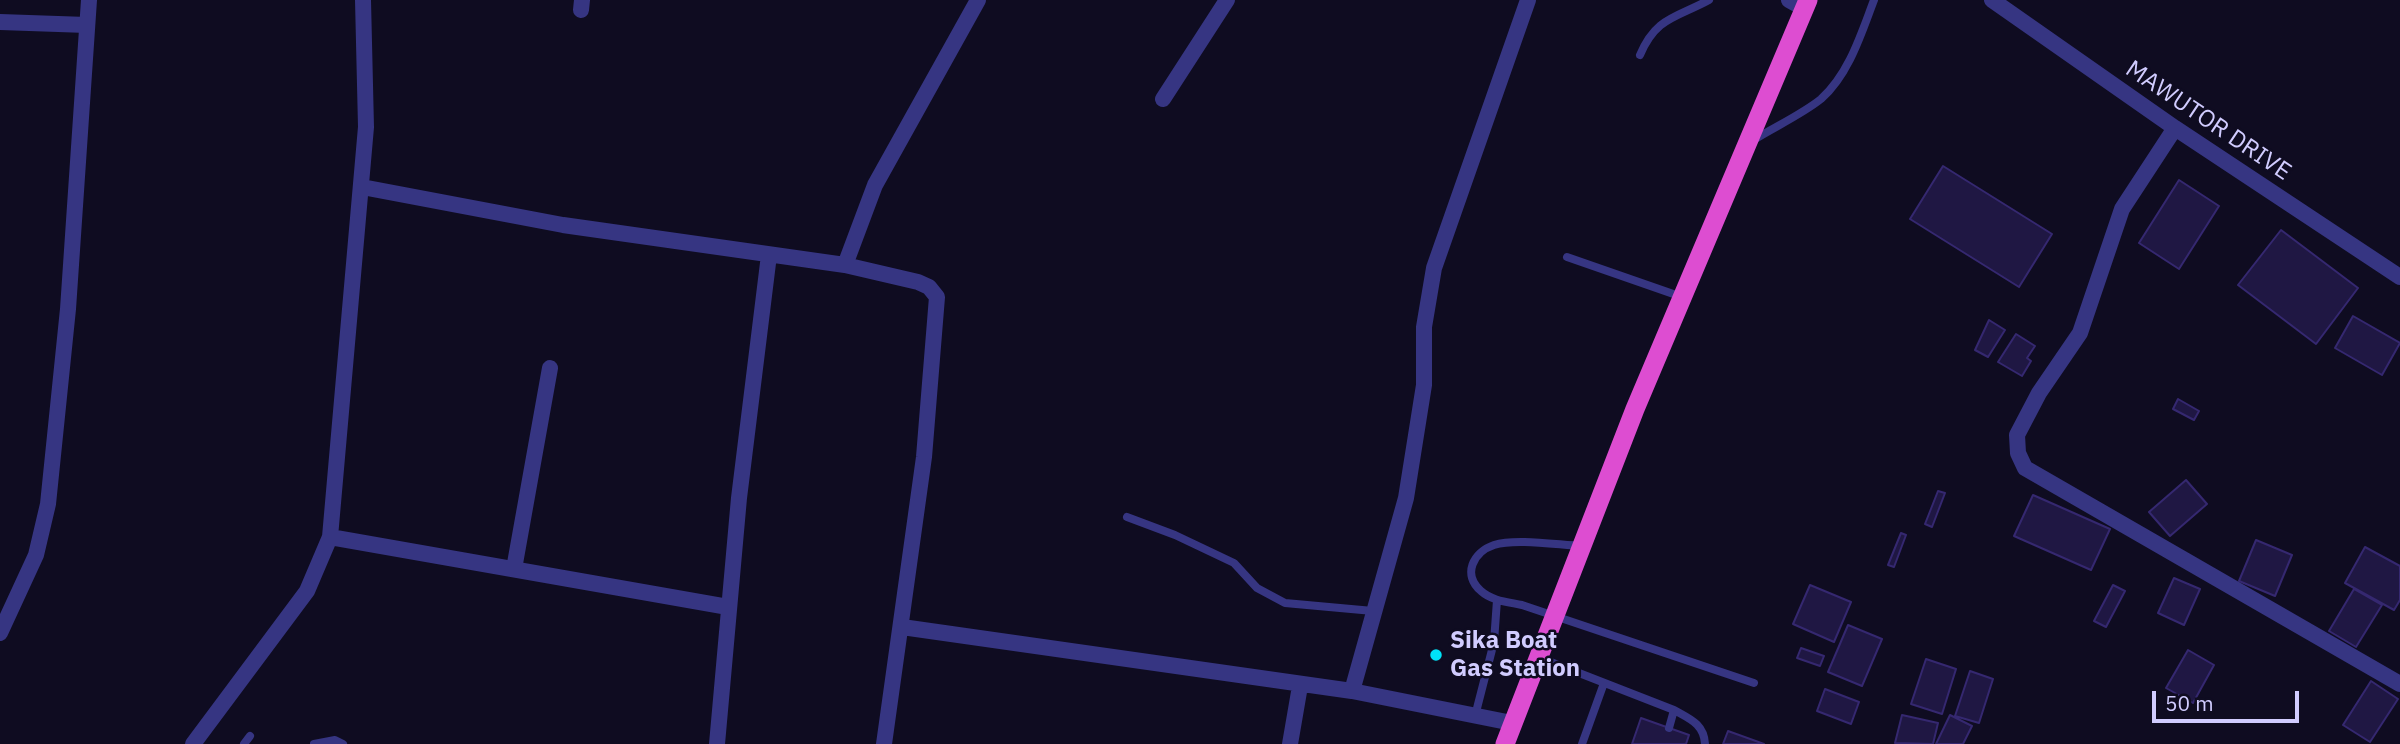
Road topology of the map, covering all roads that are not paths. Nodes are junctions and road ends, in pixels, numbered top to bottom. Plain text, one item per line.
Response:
1 (89, 0) edge
2 (363, 0) edge
3 (978, 0) edge
4 (1227, 0) edge
5 (1528, 0) edge
6 (1709, 0) edge
7 (1874, 0) edge
8 (1992, 0) edge
9 (1801, 3) edge
10 (0, 22) edge
11 (87, 25) junction
12 (1640, 55) dead end
13 (1163, 99) dead end
14 (2175, 128) junction
15 (1746, 144) junction
16 (362, 187) junction
17 (769, 255) junction
18 (1567, 257) dead end
19 (845, 265) junction
20 (2400, 277) edge
21 (1682, 297) junction
22 (550, 368) dead end
23 (1127, 517) dead end
24 (330, 537) junction
25 (1582, 546) junction
26 (514, 569) junction
27 (1497, 600) junction
28 (728, 607) junction
29 (1373, 611) junction
30 (1554, 616) junction
31 (902, 627) junction
32 (0, 633) edge
33 (1538, 657) junction
34 (1604, 682) junction
35 (1754, 683) dead end
36 (2400, 684) edge
37 (1300, 685) junction
38 (1352, 691) junction
39 (1674, 710) junction
40 (1475, 716) junction
41 (1512, 723) junction
42 (1669, 728) dead end
43 (193, 744) edge
44 (314, 744) edge
45 (343, 744) edge
46 (717, 744) edge
47 (884, 744) edge
48 (1290, 744) edge
49 (1505, 744) edge
50 (1582, 744) edge
51 (1705, 744) edge

1 - 11 street
2 - 16 street
3 - 19 street
4 - 13 street
5 - 29 street
6 - 12 lane
7 - 15 lane
8 - 14 street, MAWUTOR DRIVE
9 - 15 highway
10 - 11 street
11 - 32 street
14 - 20 street, MAWUTOR DRIVE
14 - 36 street
15 - 21 highway
16 - 17 street
16 - 24 street
17 - 19 street
17 - 28 street
18 - 21 lane
19 - 31 street
21 - 25 highway
22 - 26 street
23 - 29 lane
24 - 26 street
24 - 43 street
25 - 27 lane
25 - 30 highway
26 - 28 street
27 - 30 lane
27 - 40 lane
28 - 46 street
29 - 38 street
30 - 33 highway
30 - 35 lane
31 - 37 street
31 - 47 street
33 - 34 lane
33 - 41 highway
34 - 39 lane
34 - 50 lane
37 - 38 street
37 - 48 street
38 - 40 street
39 - 42 lane
39 - 51 lane
40 - 41 street
41 - 49 highway
44 - 45 lane

